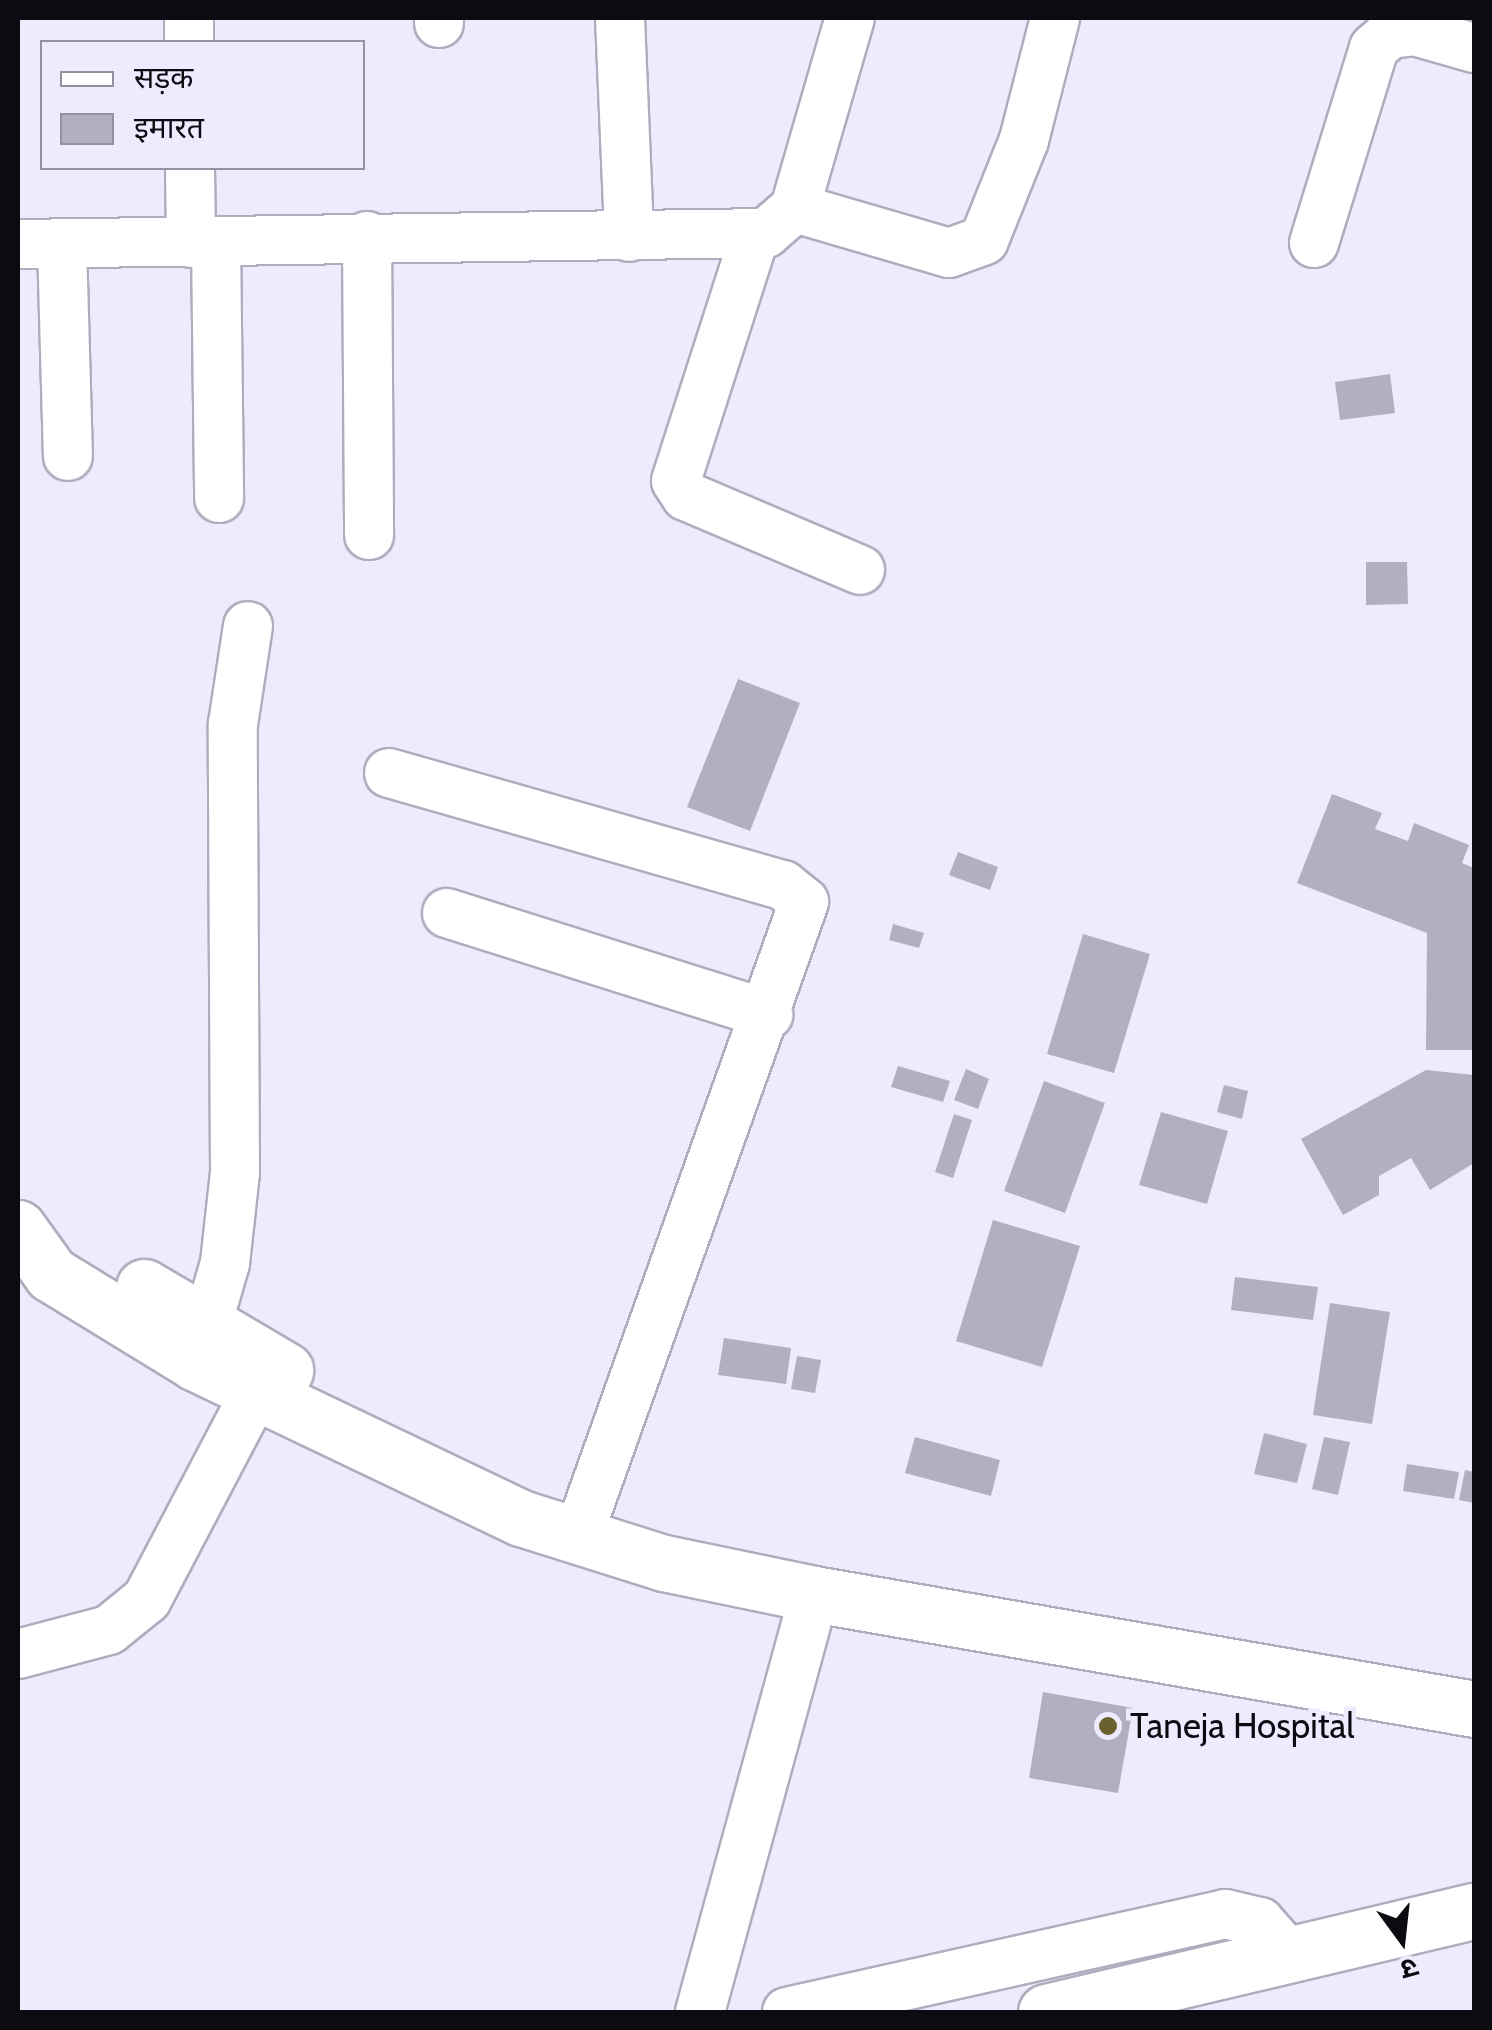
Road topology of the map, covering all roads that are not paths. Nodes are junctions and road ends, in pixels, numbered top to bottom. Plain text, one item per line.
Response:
1 (620, 18) edge
2 (850, 18) edge
3 (1055, 18) edge
4 (1474, 48) edge
5 (190, 170) edge
6 (795, 208) junction
7 (755, 235) junction
8 (367, 236) junction
9 (629, 237) junction
10 (204, 242) junction
11 (1314, 243) dead end
12 (40, 244) edge
13 (68, 456) dead end
14 (218, 498) dead end
15 (369, 535) dead end
16 (860, 570) dead end
17 (248, 626) dead end
18 (389, 772) dead end
19 (448, 913) dead end
20 (768, 1014) junction
21 (25, 1235) edge
22 (200, 1344) junction
23 (262, 1379) junction
24 (584, 1520) junction
25 (814, 1594) junction
26 (18, 1654) edge
27 (1474, 1676) edge
28 (1474, 1709) edge
29 (1474, 1911) edge
30 (1289, 1955) junction
31 (700, 2012) edge
32 (787, 2012) edge
33 (1046, 2012) edge

1 - 9 street
2 - 6 street
3 - 6 street
4 - 11 street
5 - 10 street
6 - 7 street
7 - 9 street
7 - 16 street
8 - 9 street
8 - 10 street
8 - 15 street
10 - 12 street
10 - 14 street
12 - 13 street
17 - 22 street
18 - 20 street
19 - 20 street
20 - 24 street
21 - 22 main road
22 - 23 main road
23 - 24 main road
23 - 26 street
24 - 25 main road
24 - 27 main road
25 - 28 main road
25 - 31 street
29 - 30 main road
30 - 32 street
30 - 33 main road

